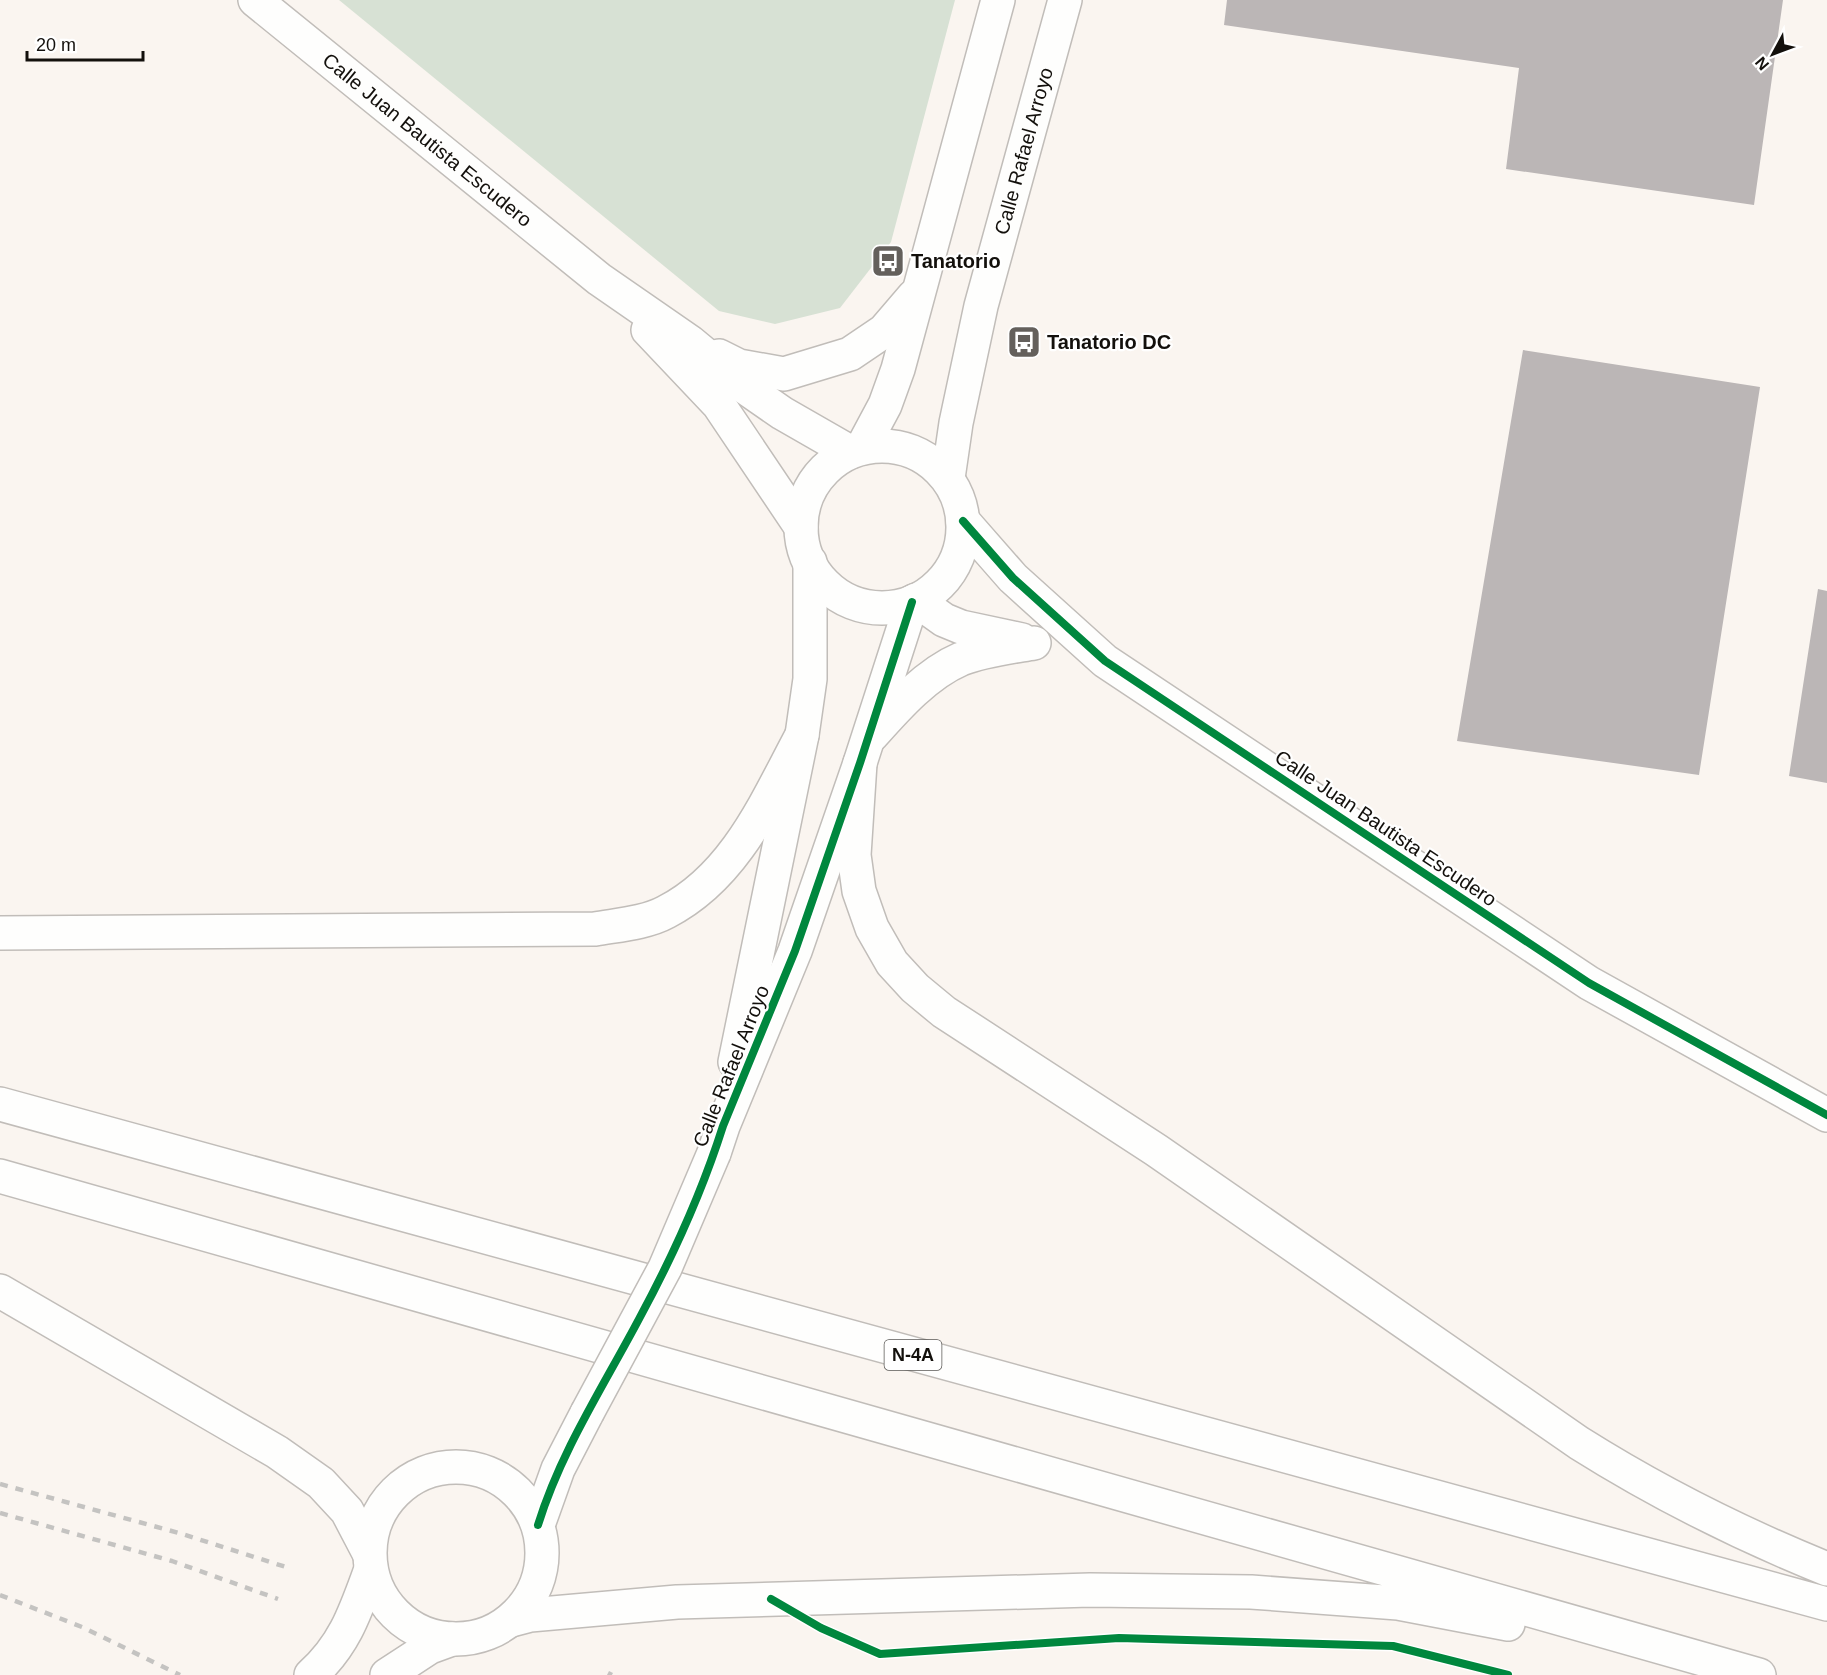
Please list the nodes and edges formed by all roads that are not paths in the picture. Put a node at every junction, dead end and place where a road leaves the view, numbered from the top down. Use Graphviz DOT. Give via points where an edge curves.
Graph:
graph roads {
  1 [pos="255,0"];
  2 [pos="998,0"];
  3 [pos="1065,0"];
  4 [pos="599,279"];
  5 [pos="921,287"];
  6 [pos="690,342"];
  7 [pos="856,450"];
  8 [pos="948,478"];
  9 [pos="963,521"];
  10 [pos="801,527"];
  11 [pos="810,562"];
  12 [pos="914,601"];
  13 [pos="1034,643"];
  14 [pos="1105,661"];
  15 [pos="802,735"];
  16 [pos="863,753"];
  17 [pos="0,933"];
  18 [pos="0,1104"];
  19 [pos="1827,1115"];
  20 [pos="718,1139"];
  21 [pos="0,1176"];
  22 [pos="0,1291"];
  23 [pos="581,1424"];
  24 [pos="505,1481"];
  25 [pos="538,1525"];
  26 [pos="370,1561"];
  27 [pos="1827,1569"];
  28 [pos="1827,1604"];
  29 [pos="511,1620"];
  30 [pos="452,1640"];
  31 [pos="311,1675"];
  32 [pos="387,1675"];
  33 [pos="1751,1675"];
  34 [pos="1759,1675"];
  1 -- 4 [label="main road, Calle Juan Bautista Escudero"];
  2 -- 5 [label="main road"];
  3 -- 8 [label="main road, Calle Rafael Arroyo" via="981,306"];
  4 -- 6 [label="main road, Calle Juan Bautista Escudero"];
  4 -- 10 [label="main road, Calle Juan Bautista Escudero" via="719,405"];
  5 -- 6 [label="main road" via="884,331 850,354 784,374 739,366"];
  5 -- 7 [label="main road" via="885,405"];
  6 -- 7 [label="main road, Calle Juan Bautista Escudero" via="782,413"];
  7 -- 8 [label="main road" via="900,448 919,454"];
  7 -- 10 [label="main road" via="830,465 812,487"];
  8 -- 9 [label="main road"];
  9 -- 12 [label="main road" via="961,545 948,575"];
  9 -- 14 [label="main road, Calle Juan Bautista Escudero" via="1012,579"];
  10 -- 11 [label="main road"];
  11 -- 12 [label="main road" via="830,588 852,602 894,607"];
  11 -- 15 [label="main road, Calle Rafael Arroyo" via="810,679"];
  12 -- 13 [label="main road, Calle Juan Bautista Escudero" via="961,627"];
  12 -- 16 [label="main road, Calle Rafael Arroyo"];
  13 -- 14 [label="main road, Calle Juan Bautista Escudero"];
  13 -- 16 [label="main road" via="963,658 948,666 897,707"];
  14 -- 19 [label="main road, Calle Juan Bautista Escudero" via="1589,983"];
  15 -- 17 [label="main road" via="747,836 718,872 665,913 627,923 595,930"];
  15 -- 20 [label="main road, Calle Rafael Arroyo"];
  16 -- 20 [label="main road, Calle Rafael Arroyo" via="795,951"];
  16 -- 27 [label="main road" via="854,855 859,891 872,928 891,963 944,1012 1156,1150 1589,1449 1659,1492 1752,1538"];
  18 -- 28 [label="main road, N-4A"];
  20 -- 23 [label="main road, Calle Rafael Arroyo, bridge" via="665,1268"];
  21 -- 34 [label="main road"];
  22 -- 26 [label="main road" via="277,1452 321,1483 347,1511"];
  23 -- 24 [label="main road, Calle Rafael Arroyo" via="544,1462"];
  23 -- 25 [label="main road, Calle Rafael Arroyo" via="554,1479"];
  24 -- 25 [label="main road" via="530,1508"];
  24 -- 26 [label="main road" via="466,1466 425,1472 399,1488 379,1512 372,1532"];
  25 -- 29 [label="main road" via="543,1550 540,1576 529,1601"];
  26 -- 30 [label="main road" via="381,1596 399,1618 433,1636"];
  26 -- 31 [label="main road" via="349,1629"];
  29 -- 30 [label="main road" via="473,1638"];
  29 -- 33 [label="main road" via="677,1602 1090,1590 1251,1592 1398,1604"];
  30 -- 32 [label="main road" via="429,1647"];
}
